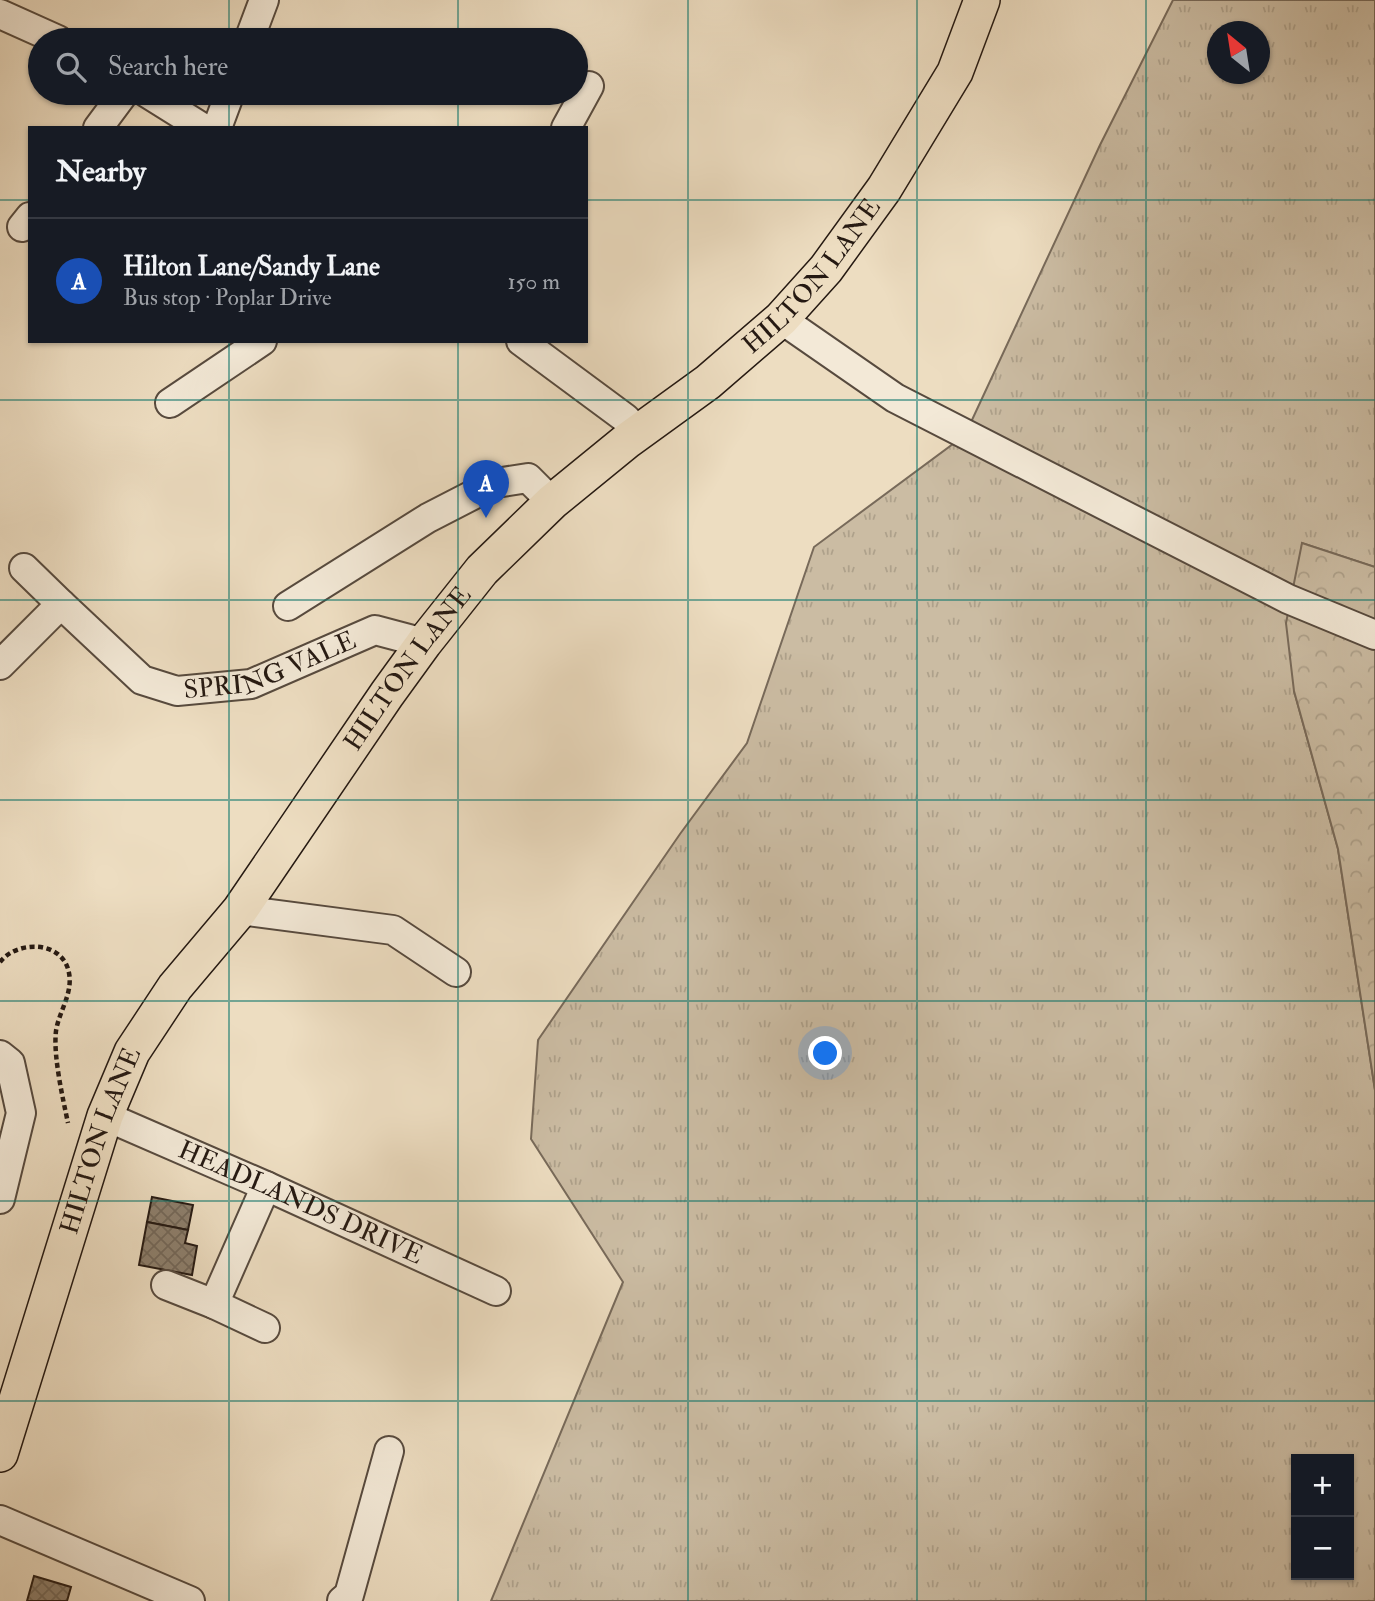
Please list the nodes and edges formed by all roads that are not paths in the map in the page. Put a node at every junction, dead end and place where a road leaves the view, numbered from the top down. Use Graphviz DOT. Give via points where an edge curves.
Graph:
graph roads {
  1 [pos="264,0"];
  2 [pos="982,0"];
  3 [pos="0,14"];
  4 [pos="31,28"];
  5 [pos="254,28"];
  6 [pos="115,105"];
  7 [pos="166,105"];
  8 [pos="226,105"];
  9 [pos="579,105"];
  10 [pos="99,126"];
  11 [pos="200,126"];
  12 [pos="218,126"];
  13 [pos="567,126"];
  14 [pos="781,319"];
  15 [pos="259,343"];
  16 [pos="524,343"];
  17 [pos="170,402"];
  18 [pos="640,433"];
  19 [pos="552,502"];
  20 [pos="24,568"];
  21 [pos="61,604"];
  22 [pos="288,606"];
  23 [pos="1375,635"];
  24 [pos="425,643"];
  25 [pos="0,664"];
  26 [pos="240,910"];
  27 [pos="456,972"];
  28 [pos="0,1055"];
  29 [pos="104,1115"];
  30 [pos="266,1186"];
  31 [pos="0,1199"];
  32 [pos="166,1285"];
  33 [pos="495,1291"];
  34 [pos="214,1304"];
  35 [pos="265,1328"];
  36 [pos="390,1451"];
  37 [pos="0,1454"];
  38 [pos="0,1520"];
  39 [pos="190,1601"];
  40 [pos="342,1601"];
  1 -- 5 [label="street"];
  2 -- 14 [label="main road, HILTON LANE" via="955,72 884,189"];
  3 -- 4 [label="street"];
  6 -- 10 [label="street"];
  7 -- 11 [label="street"];
  8 -- 12 [label="street"];
  9 -- 13 [label="street"];
  14 -- 18 [label="main road, HILTON LANE"];
  14 -- 23 [label="street" via="895,397 1288,599"];
  15 -- 17 [label="street"];
  16 -- 18 [label="street"];
  18 -- 19 [label="main road, HILTON LANE"];
  19 -- 22 [label="street" via="528,478 496,483 428,518"];
  19 -- 24 [label="main road, HILTON LANE" via="482,570"];
  20 -- 21 [label="street, SPRING VALE"];
  21 -- 24 [label="street, SPRING VALE" via="142,680 177,691 251,684 375,630"];
  21 -- 25 [label="street"];
  24 -- 26 [label="main road, HILTON LANE"];
  26 -- 27 [label="street" via="393,930"];
  26 -- 29 [label="main road, HILTON LANE" via="174,986 132,1052"];
  28 -- 31 [label="street" via="10,1063 21,1113"];
  29 -- 30 [label="street, HEADLANDS DRIVE"];
  29 -- 37 [label="main road, HILTON LANE"];
  30 -- 33 [label="street, HEADLANDS DRIVE"];
  30 -- 34 [label="street"];
  32 -- 34 [label="street"];
  34 -- 35 [label="street"];
  36 -- 40 [label="street" via="349,1595"];
  38 -- 39 [label="street"];
}
